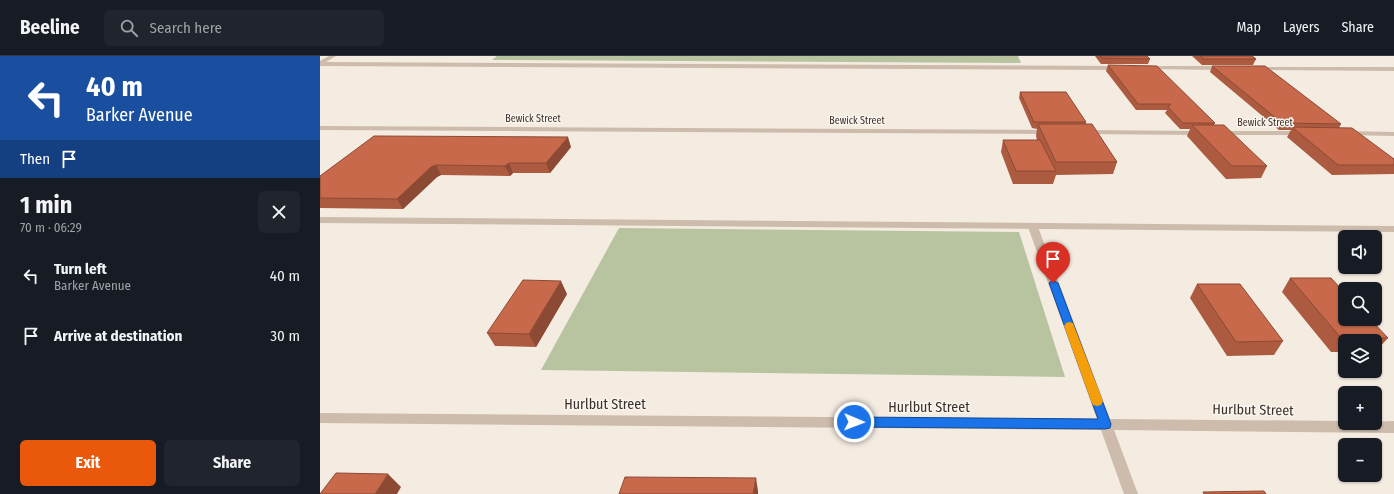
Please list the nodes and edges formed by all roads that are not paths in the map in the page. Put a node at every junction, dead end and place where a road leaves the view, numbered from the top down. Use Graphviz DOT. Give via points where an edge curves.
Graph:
graph roads {
  1 [pos="333,56"];
  2 [pos="320,64"];
  3 [pos="1124,68"];
  4 [pos="1139,68"];
  5 [pos="1235,68"];
  6 [pos="1251,68"];
  7 [pos="1394,69"];
  8 [pos="320,128"];
  9 [pos="1060,132"];
  10 [pos="1076,132"];
  11 [pos="1306,133"];
  12 [pos="1338,133"];
  13 [pos="1394,134"];
  14 [pos="320,220"];
  15 [pos="1032,227"];
  16 [pos="1394,229"];
  17 [pos="320,418"];
  18 [pos="1105,424"];
  19 [pos="1394,427"];
  20 [pos="1131,494"];
  1 -- 2 [label="street"];
  2 -- 3 [label="street"];
  4 -- 5 [label="street"];
  6 -- 7 [label="street"];
  8 -- 9 [label="street, Bewick Street"];
  10 -- 11 [label="street, Bewick Street"];
  12 -- 13 [label="street"];
  14 -- 15 [label="street"];
  15 -- 16 [label="street"];
  15 -- 18 [label="street"];
  17 -- 18 [label="street, Hurlbut Street"];
  18 -- 19 [label="street, Hurlbut Street"];
  18 -- 20 [label="street"];
}
